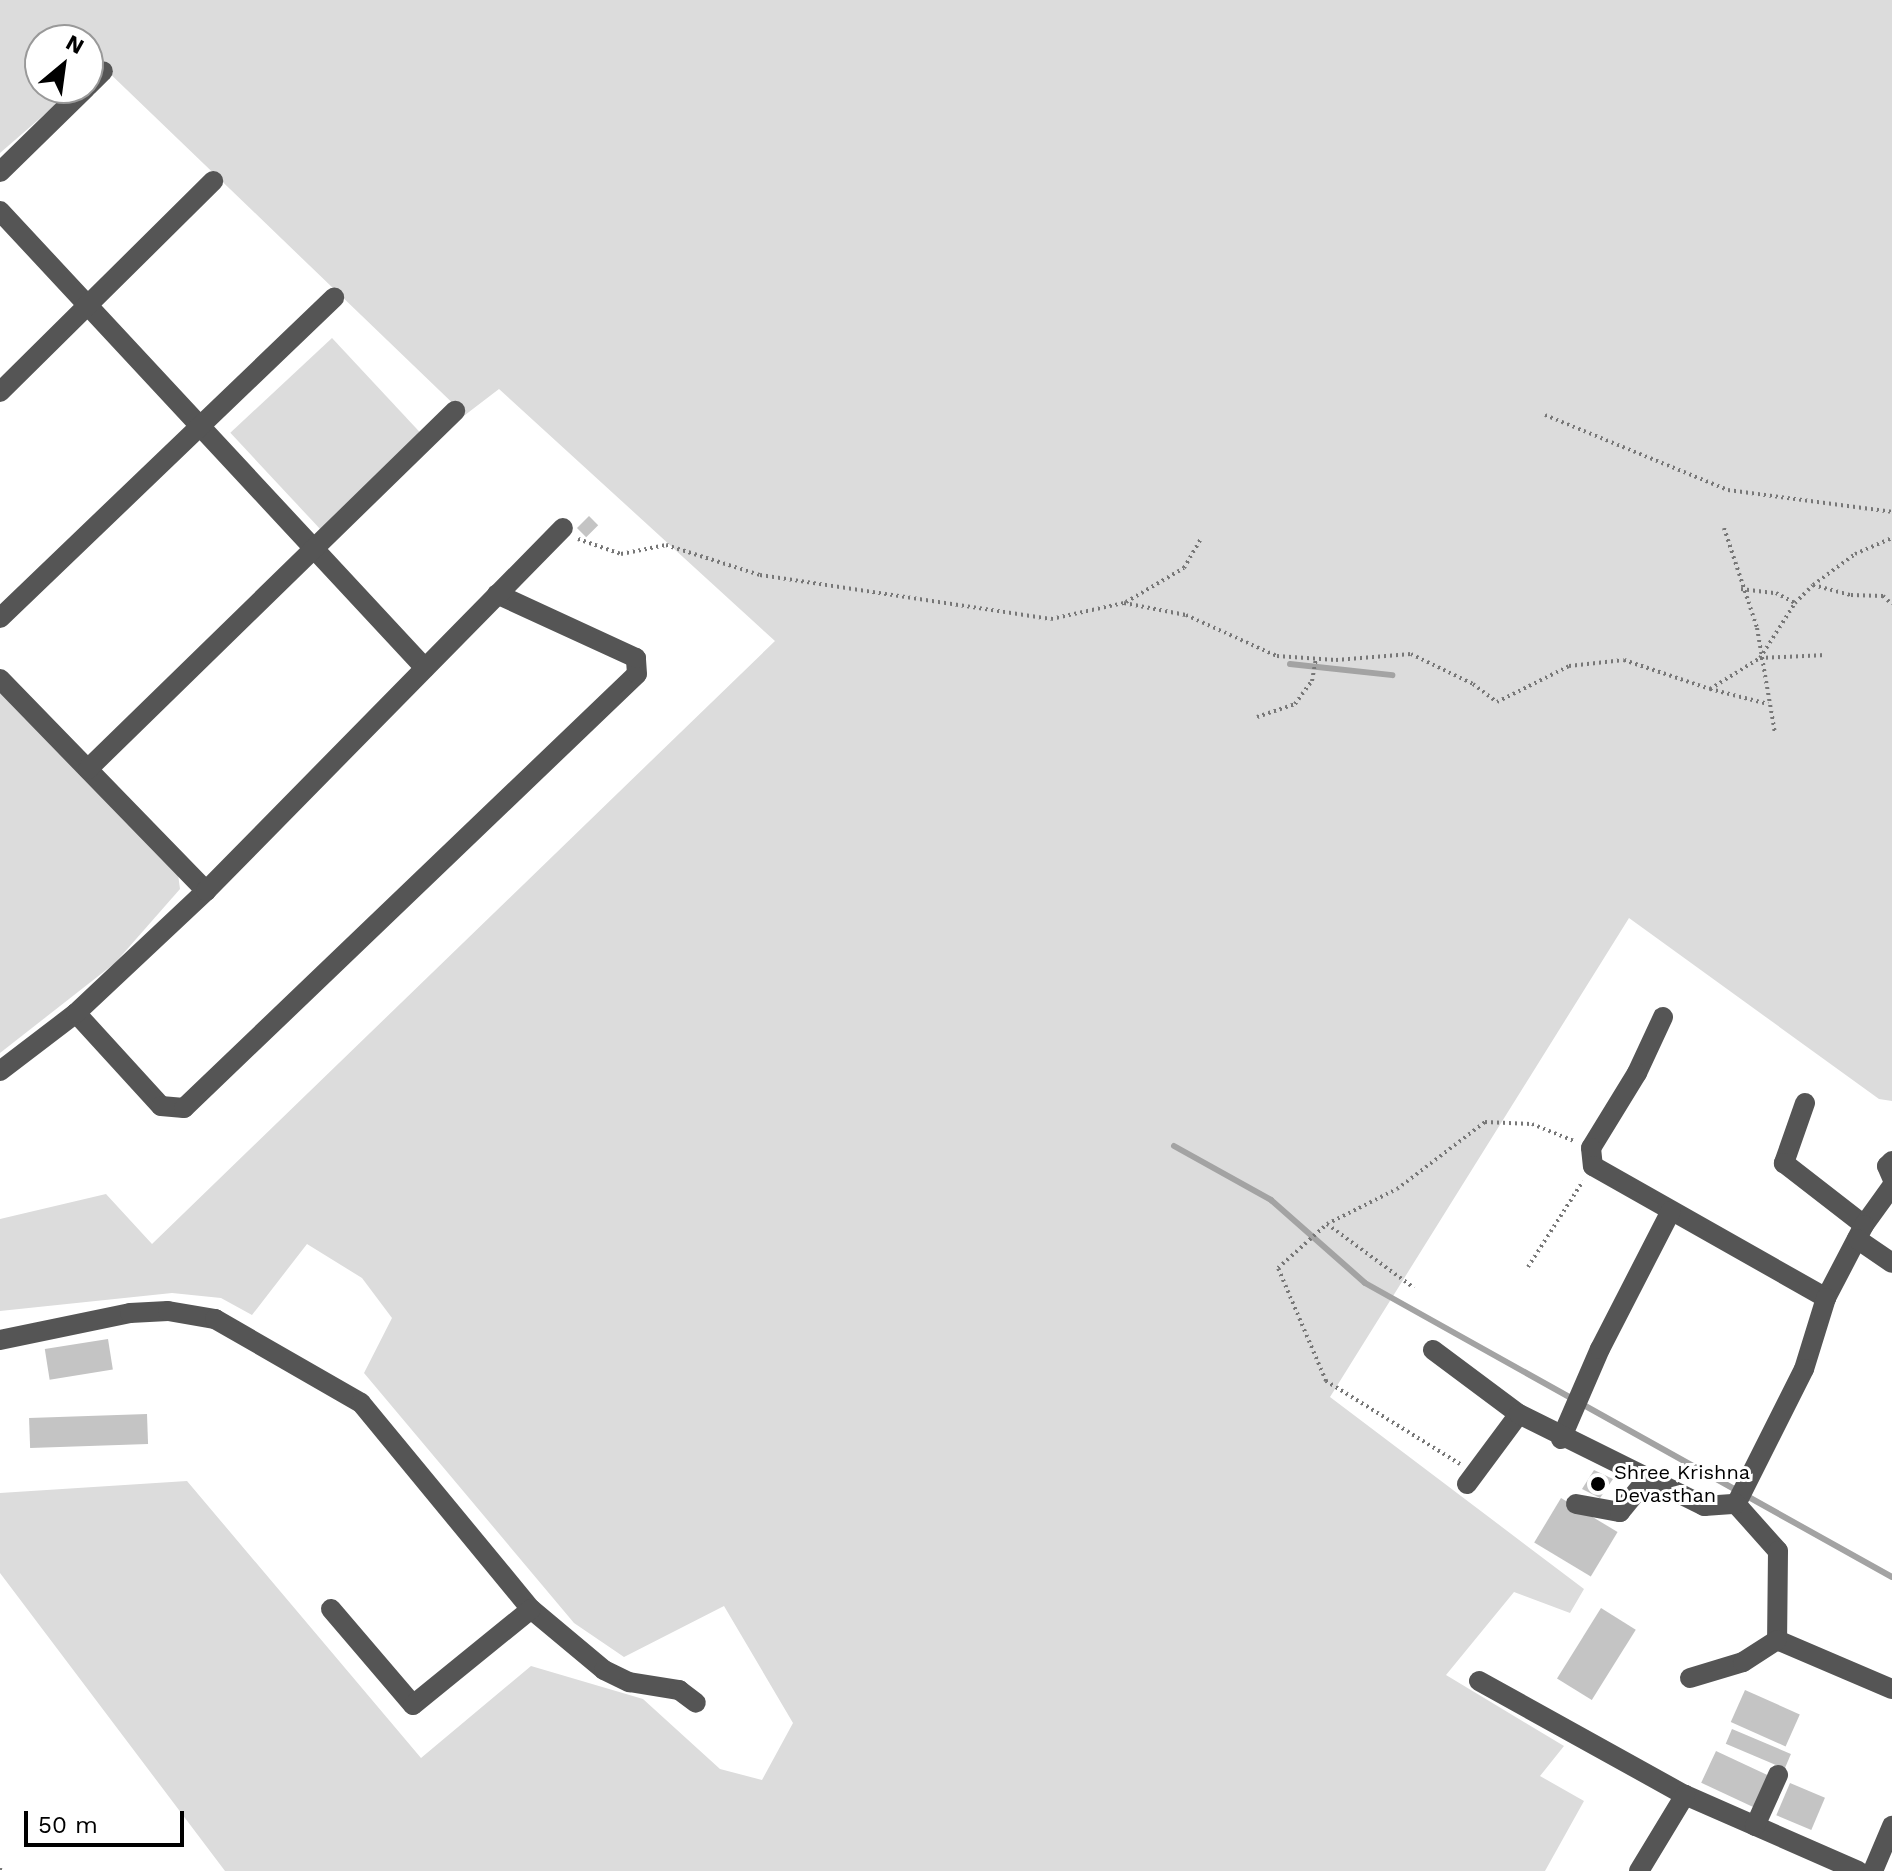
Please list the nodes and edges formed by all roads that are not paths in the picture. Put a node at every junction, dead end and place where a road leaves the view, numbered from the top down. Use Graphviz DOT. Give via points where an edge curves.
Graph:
graph roads {
  1 [pos="70,104"];
  2 [pos="0,172"];
  3 [pos="213,181"];
  4 [pos="0,211"];
  5 [pos="334,298"];
  6 [pos="89,306"];
  7 [pos="0,392"];
  8 [pos="455,411"];
  9 [pos="201,425"];
  10 [pos="563,528"];
  11 [pos="316,550"];
  12 [pos="497,594"];
  13 [pos="0,618"];
  14 [pos="425,668"];
  15 [pos="0,679"];
  16 [pos="88,769"];
  17 [pos="206,891"];
  18 [pos="76,1013"];
  19 [pos="1663,1017"];
  20 [pos="0,1071"];
  21 [pos="1805,1103"];
  22 [pos="1892,1161"];
  23 [pos="1892,1178"];
  24 [pos="1892,1186"];
  25 [pos="1671,1211"];
  26 [pos="1860,1232"];
  27 [pos="1892,1263"];
  28 [pos="1826,1298"];
  29 [pos="0,1340"];
  30 [pos="1433,1350"];
  31 [pos="1519,1414"];
  32 [pos="1561,1439"];
  33 [pos="1471,1478"];
  34 [pos="1647,1479"];
  35 [pos="1576,1504"];
  36 [pos="1736,1504"];
  37 [pos="331,1609"];
  38 [pos="531,1609"];
  39 [pos="1777,1640"];
  40 [pos="1690,1678"];
  41 [pos="1479,1681"];
  42 [pos="1892,1689"];
  43 [pos="696,1703"];
  44 [pos="1778,1775"];
  45 [pos="1685,1795"];
  46 [pos="1755,1826"];
  47 [pos="1892,1826"];
  48 [pos="1639,1871"];
  49 [pos="1858,1871"];
  50 [pos="1873,1871"];
  1 -- 2 [label="street"];
  3 -- 6 [label="street"];
  4 -- 6 [label="street"];
  5 -- 9 [label="street"];
  6 -- 7 [label="street"];
  6 -- 9 [label="street"];
  8 -- 11 [label="street"];
  9 -- 11 [label="street"];
  9 -- 13 [label="street"];
  10 -- 12 [label="street"];
  11 -- 14 [label="street"];
  11 -- 16 [label="street"];
  12 -- 14 [label="street"];
  12 -- 18 [label="street" via="636,658 637,674 184,1108 161,1106"];
  14 -- 17 [label="street"];
  15 -- 16 [label="street"];
  16 -- 17 [label="street"];
  17 -- 18 [label="street"];
  18 -- 20 [label="street"];
  19 -- 25 [label="street" via="1592,1157"];
  21 -- 26 [label="street" via="1784,1163"];
  22 -- 23 [label="street" via="1887,1166"];
  24 -- 26 [label="street"];
  25 -- 28 [label="street"];
  25 -- 32 [label="street"];
  26 -- 27 [label="street"];
  26 -- 28 [label="street"];
  28 -- 36 [label="street" via="1804,1369"];
  29 -- 38 [label="street" via="130,1313 168,1311 215,1319 361,1403"];
  30 -- 31 [label="street"];
  31 -- 32 [label="street"];
  31 -- 33 [label="street"];
  32 -- 34 [label="street"];
  34 -- 35 [label="street" via="1620,1512"];
  34 -- 36 [label="street" via="1704,1506"];
  36 -- 39 [label="street" via="1778,1551"];
  37 -- 38 [label="street" via="413,1705"];
  38 -- 43 [label="street" via="604,1670 629,1682 679,1690"];
  39 -- 40 [label="street" via="1743,1662"];
  39 -- 42 [label="street"];
  41 -- 45 [label="street"];
  44 -- 46 [label="street"];
  45 -- 46 [label="street"];
  45 -- 48 [label="street"];
  46 -- 49 [label="street"];
  47 -- 50 [label="street"];
}
